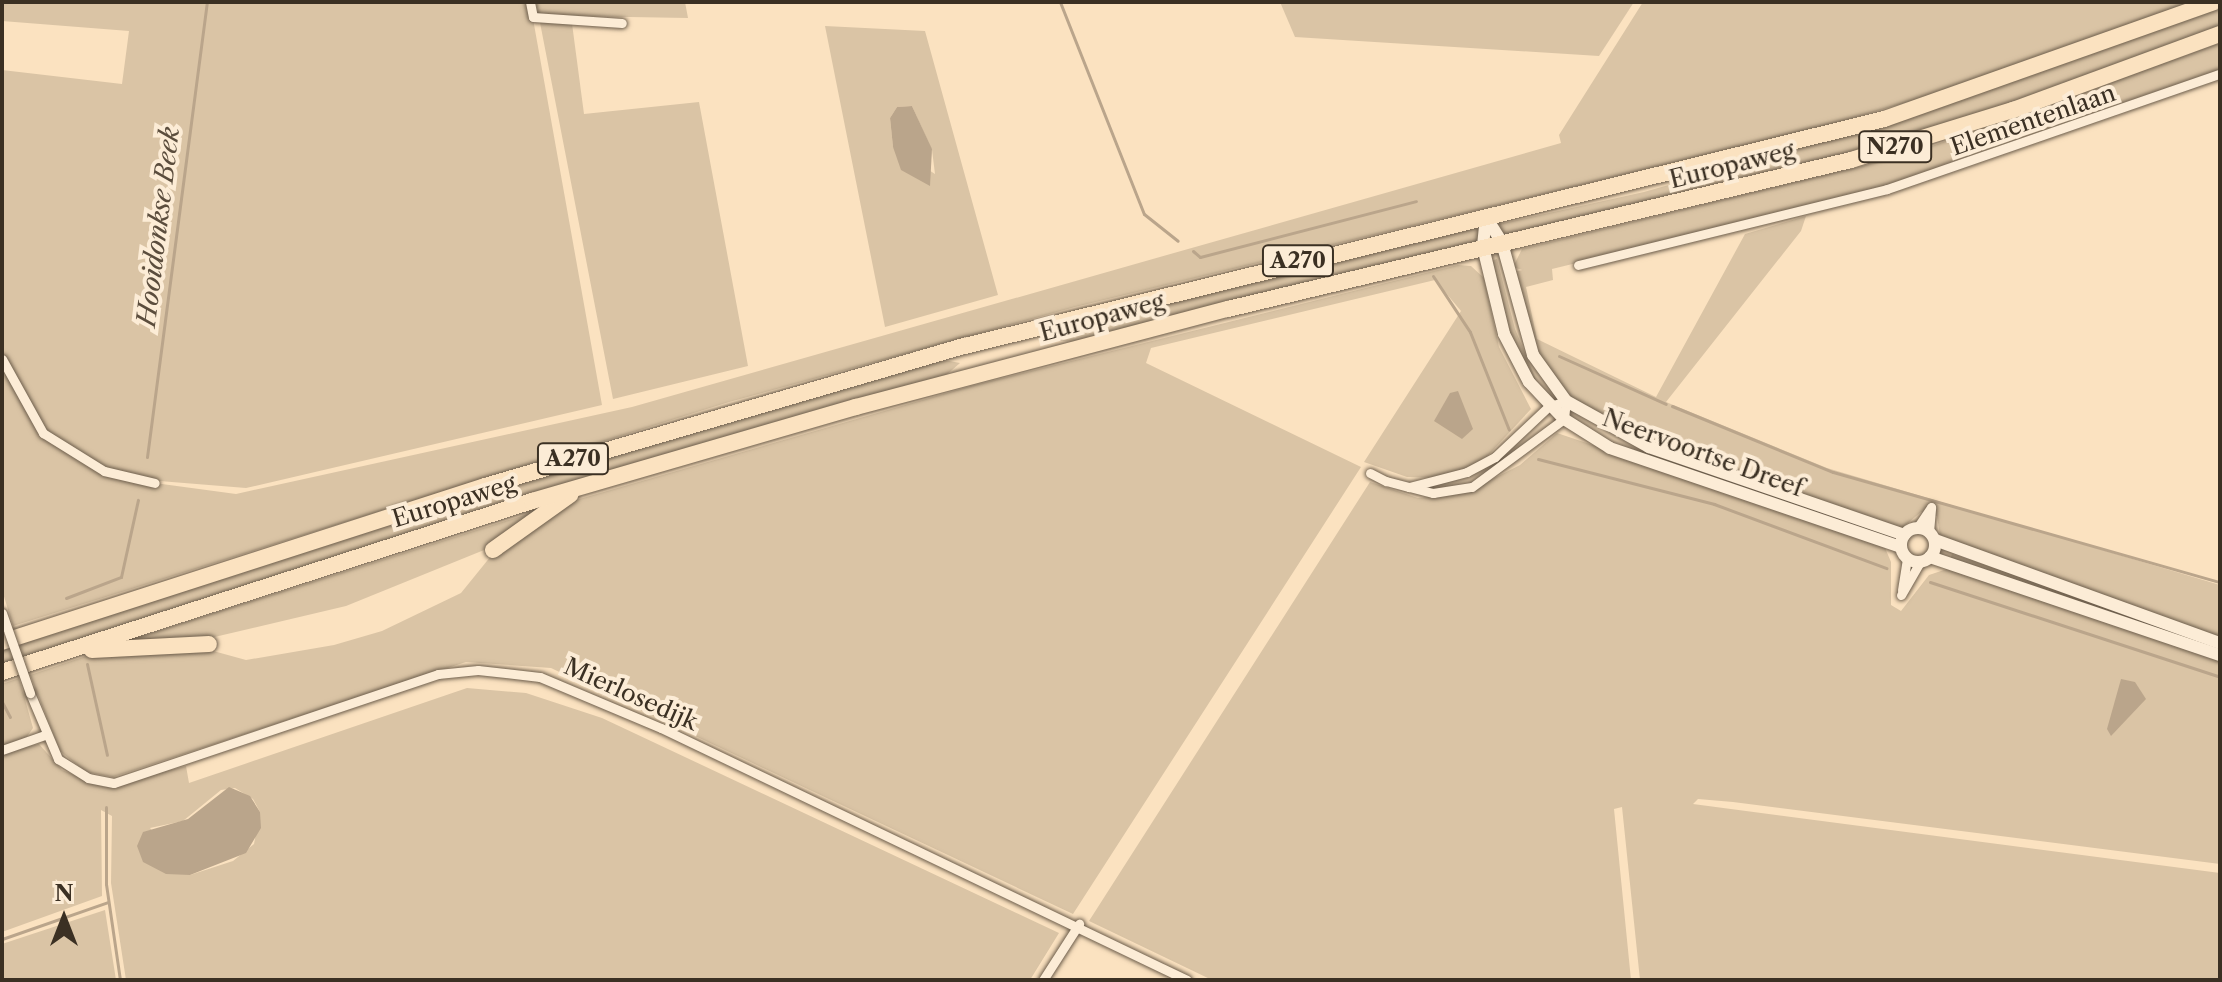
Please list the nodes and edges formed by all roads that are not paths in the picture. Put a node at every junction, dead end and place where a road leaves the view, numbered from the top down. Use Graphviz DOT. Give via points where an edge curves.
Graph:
graph roads {
  1 [pos="530,2"];
  2 [pos="2214,2"];
  3 [pos="622,23"];
  4 [pos="2220,34"];
  5 [pos="2220,74"];
  6 [pos="1486,217"];
  7 [pos="1502,243"];
  8 [pos="1483,247"];
  9 [pos="1578,265"];
  10 [pos="2,359"];
  11 [pos="1566,401"];
  12 [pos="1548,407"];
  13 [pos="1564,419"];
  14 [pos="1370,473"];
  15 [pos="155,483"];
  16 [pos="581,487"];
  17 [pos="1409,487"];
  18 [pos="1927,533"];
  19 [pos="1904,547"];
  20 [pos="493,550"];
  21 [pos="1925,560"];
  22 [pos="2,613"];
  23 [pos="2,642"];
  24 [pos="2220,643"];
  25 [pos="209,644"];
  26 [pos="55,654"];
  27 [pos="2220,655"];
  28 [pos="2,672"];
  29 [pos="45,735"];
  30 [pos="2,750"];
  31 [pos="1079,924"];
  32 [pos="1043,980"];
  33 [pos="1187,980"];
  1 -- 3 [label="street" via="533,17"];
  2 -- 6 [label="highway, Europaweg / N270" via="2033,71 1873,122"];
  4 -- 7 [label="highway, Europaweg / N270" via="2026,106 1851,160"];
  5 -- 9 [label="street, Elementenlaan" via="1887,189"];
  6 -- 7 [label="street, Neervoortse Dreef"];
  6 -- 8 [label="street, Neervoortse Dreef"];
  6 -- 23 [label="highway, Europaweg / A270" via="965,346 648,436"];
  7 -- 8 [label="highway, Europaweg / N270"];
  7 -- 11 [label="street, Neervoortse Dreef" via="1525,337"];
  8 -- 12 [label="street, Neervoortse Dreef" via="1504,334"];
  8 -- 16 [label="highway, Europaweg / A270" via="1112,338"];
  10 -- 15 [label="street" via="43,433 104,471"];
  11 -- 12 [label="street"];
  11 -- 13 [label="street"];
  11 -- 19 [label="street, Neervoortse Dreef" via="1649,447"];
  12 -- 13 [label="street, Neervoortse Dreef"];
  12 -- 17 [label="street" via="1495,457 1467,472"];
  13 -- 17 [label="street" via="1472,487 1433,493"];
  13 -- 19 [label="street, Neervoortse Dreef" via="1610,448"];
  14 -- 17 [label="street"];
  16 -- 20 [label="highway, A270"];
  16 -- 26 [label="highway, Europaweg / A270"];
  18 -- 19 [label="street"];
  18 -- 21 [label="street"];
  18 -- 24 [label="street"];
  19 -- 21 [label="street"];
  19 -- 21 [label="street" via="1901,595"];
  21 -- 27 [label="street"];
  22 -- 29 [label="street, Mierlosedijk, bridge"];
  25 -- 26 [label="highway, A270"];
  26 -- 28 [label="highway, Europaweg / A270"];
  29 -- 30 [label="street"];
  29 -- 31 [label="street, Mierlosedijk" via="58,759 77,773 125,782 438,674 510,671 635,716"];
  31 -- 32 [label="street"];
  31 -- 33 [label="street, Mierlosedijk"];
}
